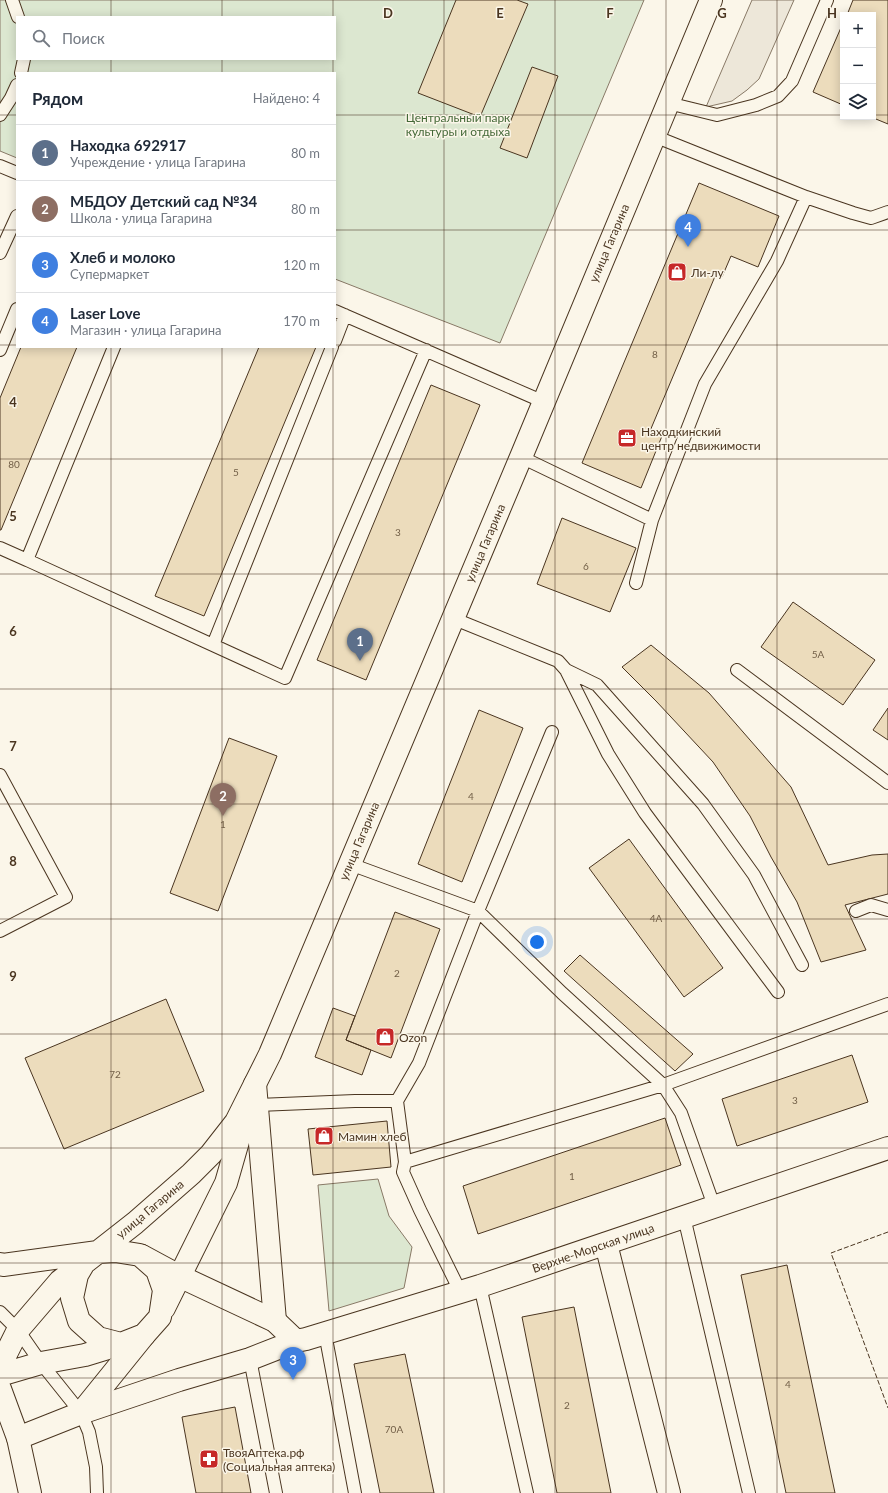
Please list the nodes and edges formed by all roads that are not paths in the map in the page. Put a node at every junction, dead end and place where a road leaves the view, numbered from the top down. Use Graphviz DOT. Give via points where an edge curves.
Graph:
graph roads {
  1 [pos="12,0"];
  2 [pos="710,0"];
  3 [pos="827,0"];
  4 [pos="18,16"];
  5 [pos="24,60"];
  6 [pos="21,72"];
  7 [pos="16,86"];
  8 [pos="668,103"];
  9 [pos="0,115"];
  10 [pos="654,136"];
  11 [pos="0,166"];
  12 [pos="16,173"];
  13 [pos="806,197"];
  14 [pos="888,212"];
  15 [pos="16,218"];
  16 [pos="0,253"];
  17 [pos="16,311"];
  18 [pos="340,313"];
  19 [pos="336,335"];
  20 [pos="114,348"];
  21 [pos="332,348"];
  22 [pos="0,350"];
  23 [pos="426,350"];
  24 [pos="544,402"];
  25 [pos="521,457"];
  26 [pos="652,520"];
  27 [pos="0,548"];
  28 [pos="27,560"];
  29 [pos="636,583"];
  30 [pos="452,618"];
  31 [pos="212,645"];
  32 [pos="566,670"];
  33 [pos="737,670"];
  34 [pos="552,732"];
  35 [pos="0,775"];
  36 [pos="888,783"];
  37 [pos="350,864"];
  38 [pos="888,910"];
  39 [pos="856,911"];
  40 [pos="478,912"];
  41 [pos="0,931"];
  42 [pos="802,965"];
  43 [pos="778,992"];
  44 [pos="888,1004"];
  45 [pos="255,1084"];
  46 [pos="663,1085"];
  47 [pos="397,1101"];
  48 [pos="258,1105"];
  49 [pos="888,1149"];
  50 [pos="405,1162"];
  51 [pos="714,1206"];
  52 [pos="684,1217"];
  53 [pos="606,1244"];
  54 [pos="140,1255"];
  55 [pos="91,1257"];
  56 [pos="0,1264"];
  57 [pos="179,1276"];
  58 [pos="470,1288"];
  59 [pos="0,1312"];
  60 [pos="160,1317"];
  61 [pos="275,1321"];
  62 [pos="18,1330"];
  63 [pos="325,1333"];
  64 [pos="144,1335"];
  65 [pos="296,1341"];
  66 [pos="121,1344"];
  67 [pos="250,1359"];
  68 [pos="41,1363"];
  69 [pos="0,1366"];
  70 [pos="0,1375"];
  71 [pos="0,1389"];
  72 [pos="81,1413"];
  73 [pos="18,1438"];
  74 [pos="30,1493"];
  75 [pos="97,1493"];
  76 [pos="276,1493"];
  77 [pos="355,1493"];
  78 [pos="527,1493"];
  79 [pos="669,1493"];
  80 [pos="749,1493"];
  1 -- 4 [label="lane"];
  2 -- 8 [label="main road, улица Гагарина"];
  3 -- 8 [label="lane" via="792,82 778,96 717,116"];
  5 -- 6 [label="lane"];
  7 -- 9 [label="lane"];
  8 -- 10 [label="main road, улица Гагарина"];
  10 -- 13 [label="lane"];
  10 -- 24 [label="main road, улица Гагарина"];
  11 -- 12 [label="lane"];
  13 -- 14 [label="lane" via="871,218"];
  13 -- 26 [label="lane" via="777,261 704,384"];
  15 -- 16 [label="lane"];
  17 -- 22 [label="lane"];
  18 -- 19 [label="lane"];
  18 -- 23 [label="lane"];
  20 -- 28 [label="lane"];
  21 -- 31 [label="lane"];
  23 -- 24 [label="lane"];
  23 -- 31 [label="lane" via="285,678"];
  24 -- 25 [label="main road, улица Гагарина"];
  25 -- 26 [label="lane"];
  25 -- 30 [label="main road, улица Гагарина"];
  26 -- 29 [label="lane"];
  27 -- 28 [label="lane"];
  28 -- 31 [label="lane"];
  30 -- 32 [label="lane" via="558,661"];
  30 -- 37 [label="main road, улица Гагарина"];
  32 -- 42 [label="lane" via="597,685 703,804 754,875"];
  32 -- 43 [label="lane" via="608,754 645,812"];
  33 -- 36 [label="lane"];
  34 -- 40 [label="lane"];
  35 -- 41 [label="lane" via="66,897"];
  37 -- 40 [label="lane"];
  37 -- 45 [label="main road, улица Гагарина"];
  38 -- 39 [label="lane" via="871,905"];
  40 -- 46 [label="lane" via="562,994"];
  40 -- 47 [label="lane" via="419,1063"];
  44 -- 46 [label="lane"];
  45 -- 48 [label="main road"];
  45 -- 55 [label="main road, улица Гагарина" via="236,1122 211,1154 141,1218"];
  45 -- 57 [label="main road, улица Гагарина" via="226,1183"];
  46 -- 50 [label="lane"];
  46 -- 51 [label="lane" via="681,1113"];
  47 -- 48 [label="lane"];
  47 -- 50 [label="lane"];
  48 -- 61 [label="main road"];
  49 -- 51 [label="main road, Верхне-Морская улица"];
  50 -- 58 [label="lane" via="403,1172 420,1210"];
  51 -- 52 [label="main road, Верхне-Морская улица"];
  52 -- 53 [label="main road, Верхне-Морская улица"];
  52 -- 80 [label="lane"];
  53 -- 58 [label="main road, Верхне-Морская улица"];
  53 -- 79 [label="main road"];
  54 -- 55 [label="main road" via="115,1251"];
  54 -- 57 [label="main road"];
  54 -- 60 [label="main road" via="157,1270 164,1290"];
  55 -- 56 [label="main road"];
  55 -- 62 [label="main road, улица Гагарина" via="60,1281"];
  55 -- 66 [label="main road" via="77,1275 72,1298 79,1321 98,1338"];
  57 -- 60 [label="main road, улица Гагарина"];
  57 -- 61 [label="main road"];
  58 -- 63 [label="main road, Верхне-Морская улица"];
  58 -- 78 [label="lane"];
  59 -- 62 [label="lane"];
  60 -- 64 [label="main road"];
  61 -- 65 [label="main road"];
  62 -- 68 [label="lane"];
  62 -- 69 [label="main road, улица Гагарина"];
  63 -- 65 [label="main road, Верхне-Морская улица"];
  63 -- 77 [label="lane"];
  64 -- 66 [label="main road"];
  64 -- 72 [label="main road"];
  65 -- 67 [label="main road, Верхне-Морская улица"];
  66 -- 68 [label="main road" via="85,1355"];
  67 -- 72 [label="main road, Верхне-Морская улица"];
  67 -- 76 [label="lane"];
  68 -- 70 [label="main road"];
  68 -- 72 [label="lane"];
  71 -- 73 [label="main road"];
  72 -- 73 [label="main road, Верхне-Морская улица"];
  72 -- 75 [label="lane" via="89,1432 96,1467"];
  73 -- 74 [label="main road"];
}
